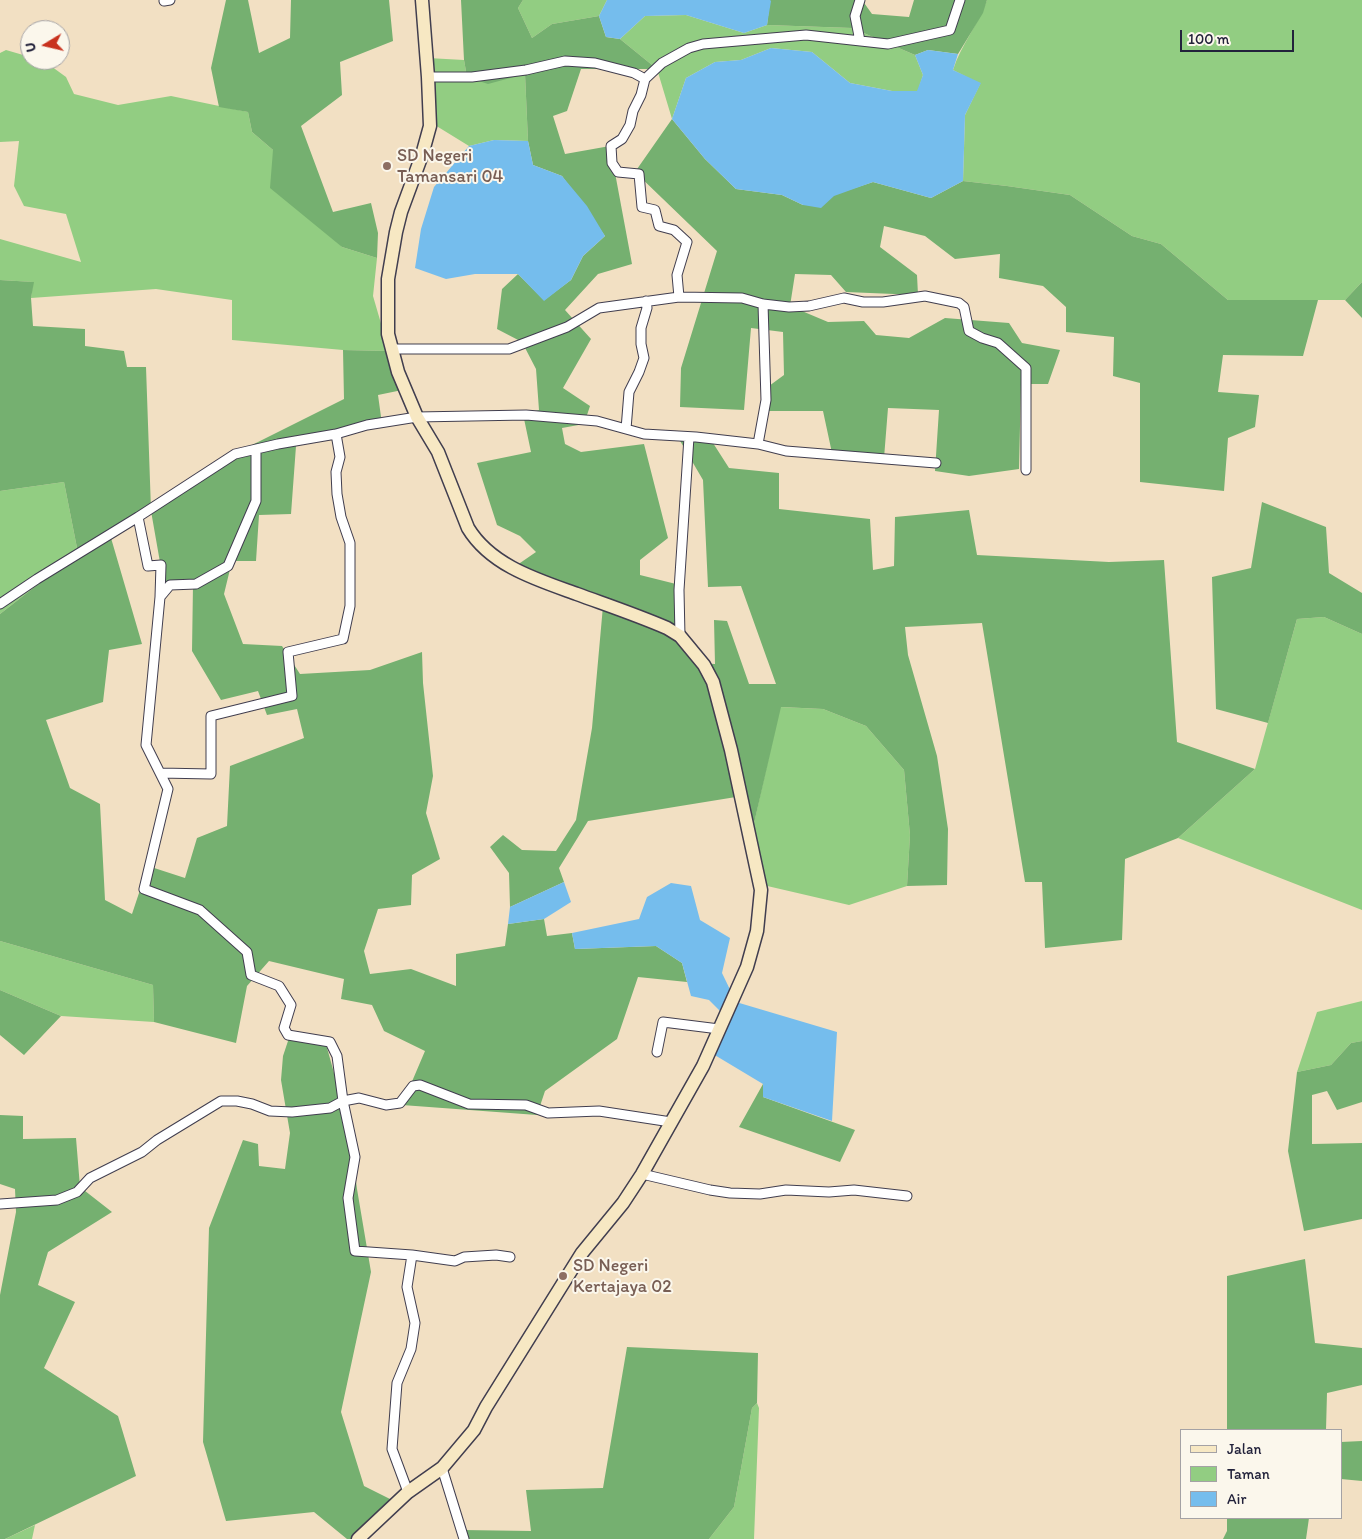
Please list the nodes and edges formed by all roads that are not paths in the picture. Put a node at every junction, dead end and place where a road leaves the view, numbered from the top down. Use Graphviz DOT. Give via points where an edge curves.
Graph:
graph roads {
  1 [pos="422,0"];
  2 [pos="860,0"];
  3 [pos="960,0"];
  4 [pos="860,41"];
  5 [pos="428,77"];
  6 [pos="645,79"];
  7 [pos="678,296"];
  8 [pos="646,301"];
  9 [pos="763,304"];
  10 [pos="391,350"];
  11 [pos="417,417"];
  12 [pos="626,429"];
  13 [pos="336,434"];
  14 [pos="689,437"];
  15 [pos="758,444"];
  16 [pos="256,449"];
  17 [pos="936,463"];
  18 [pos="1026,470"];
  19 [pos="138,517"];
  20 [pos="160,597"];
  21 [pos="0,604"];
  22 [pos="680,636"];
  23 [pos="160,773"];
  24 [pos="719,1029"];
  25 [pos="657,1052"];
  26 [pos="343,1101"];
  27 [pos="671,1122"];
  28 [pos="642,1174"];
  29 [pos="907,1196"];
  30 [pos="0,1204"];
  31 [pos="412,1255"];
  32 [pos="510,1257"];
  33 [pos="442,1468"];
  34 [pos="408,1492"];
  35 [pos="358,1539"];
  36 [pos="464,1539"];
  1 -- 5 [label="street"];
  2 -- 4 [label="street" via="855,16"];
  3 -- 4 [label="street" via="950,30 888,44"];
  4 -- 6 [label="street" via="806,34 704,44 689,48 662,63"];
  5 -- 6 [label="street" via="472,78 565,61 595,63"];
  5 -- 10 [label="street" via="430,126 401,212 388,279"];
  6 -- 7 [label="street" via="630,125 622,139 612,146 612,163 618,172 639,174 642,207 655,210 659,226 674,230 687,242 677,276"];
  7 -- 8 [label="street"];
  7 -- 9 [label="street" via="742,298"];
  8 -- 10 [label="street" via="599,308 567,327 509,349"];
  8 -- 12 [label="street" via="641,328 644,358 629,392"];
  9 -- 15 [label="street" via="766,400"];
  9 -- 18 [label="street" via="789,307 844,298 882,302 925,296 964,306 969,331 998,343 1026,368"];
  10 -- 11 [label="street"];
  11 -- 12 [label="street" via="526,415 596,421"];
  11 -- 13 [label="street"];
  11 -- 22 [label="street" via="438,452 468,528 485,549 536,579 652,622"];
  12 -- 14 [label="street" via="644,434"];
  13 -- 16 [label="street"];
  13 -- 23 [label="street" via="340,457 336,472 337,494 350,543 350,606 343,640 288,652 292,696 211,716 211,774"];
  14 -- 15 [label="street"];
  14 -- 22 [label="street" via="679,590"];
  15 -- 17 [label="street" via="786,451"];
  16 -- 19 [label="street" via="228,458"];
  16 -- 20 [label="street" via="256,501 228,566 196,584 170,585"];
  19 -- 20 [label="street" via="148,566 161,565"];
  19 -- 21 [label="street"];
  20 -- 23 [label="street" via="146,745"];
  22 -- 24 [label="street" via="704,665 713,682 761,890 757,931 747,967"];
  23 -- 26 [label="street" via="168,789 144,889 200,910 247,952 250,975 279,986 291,1005 284,1028 288,1035 330,1042 338,1056"];
  24 -- 25 [label="street" via="664,1022"];
  24 -- 27 [label="street" via="703,1066"];
  26 -- 27 [label="street" via="359,1098 386,1105 400,1103 413,1086 420,1085 469,1104 526,1105 548,1113 599,1111"];
  26 -- 30 [label="street" via="330,1108 292,1112 270,1111 237,1101 220,1101 142,1152 90,1178 77,1192 57,1200"];
  26 -- 31 [label="street" via="355,1157 348,1198 355,1251"];
  27 -- 28 [label="street"];
  28 -- 29 [label="street" via="730,1193 854,1190"];
  28 -- 33 [label="street" via="582,1253 474,1430"];
  31 -- 32 [label="street" via="455,1261 464,1257"];
  31 -- 34 [label="street" via="407,1287 415,1323 411,1349 397,1383 392,1450"];
  33 -- 34 [label="street"];
  33 -- 36 [label="street"];
  34 -- 35 [label="street"];
}
